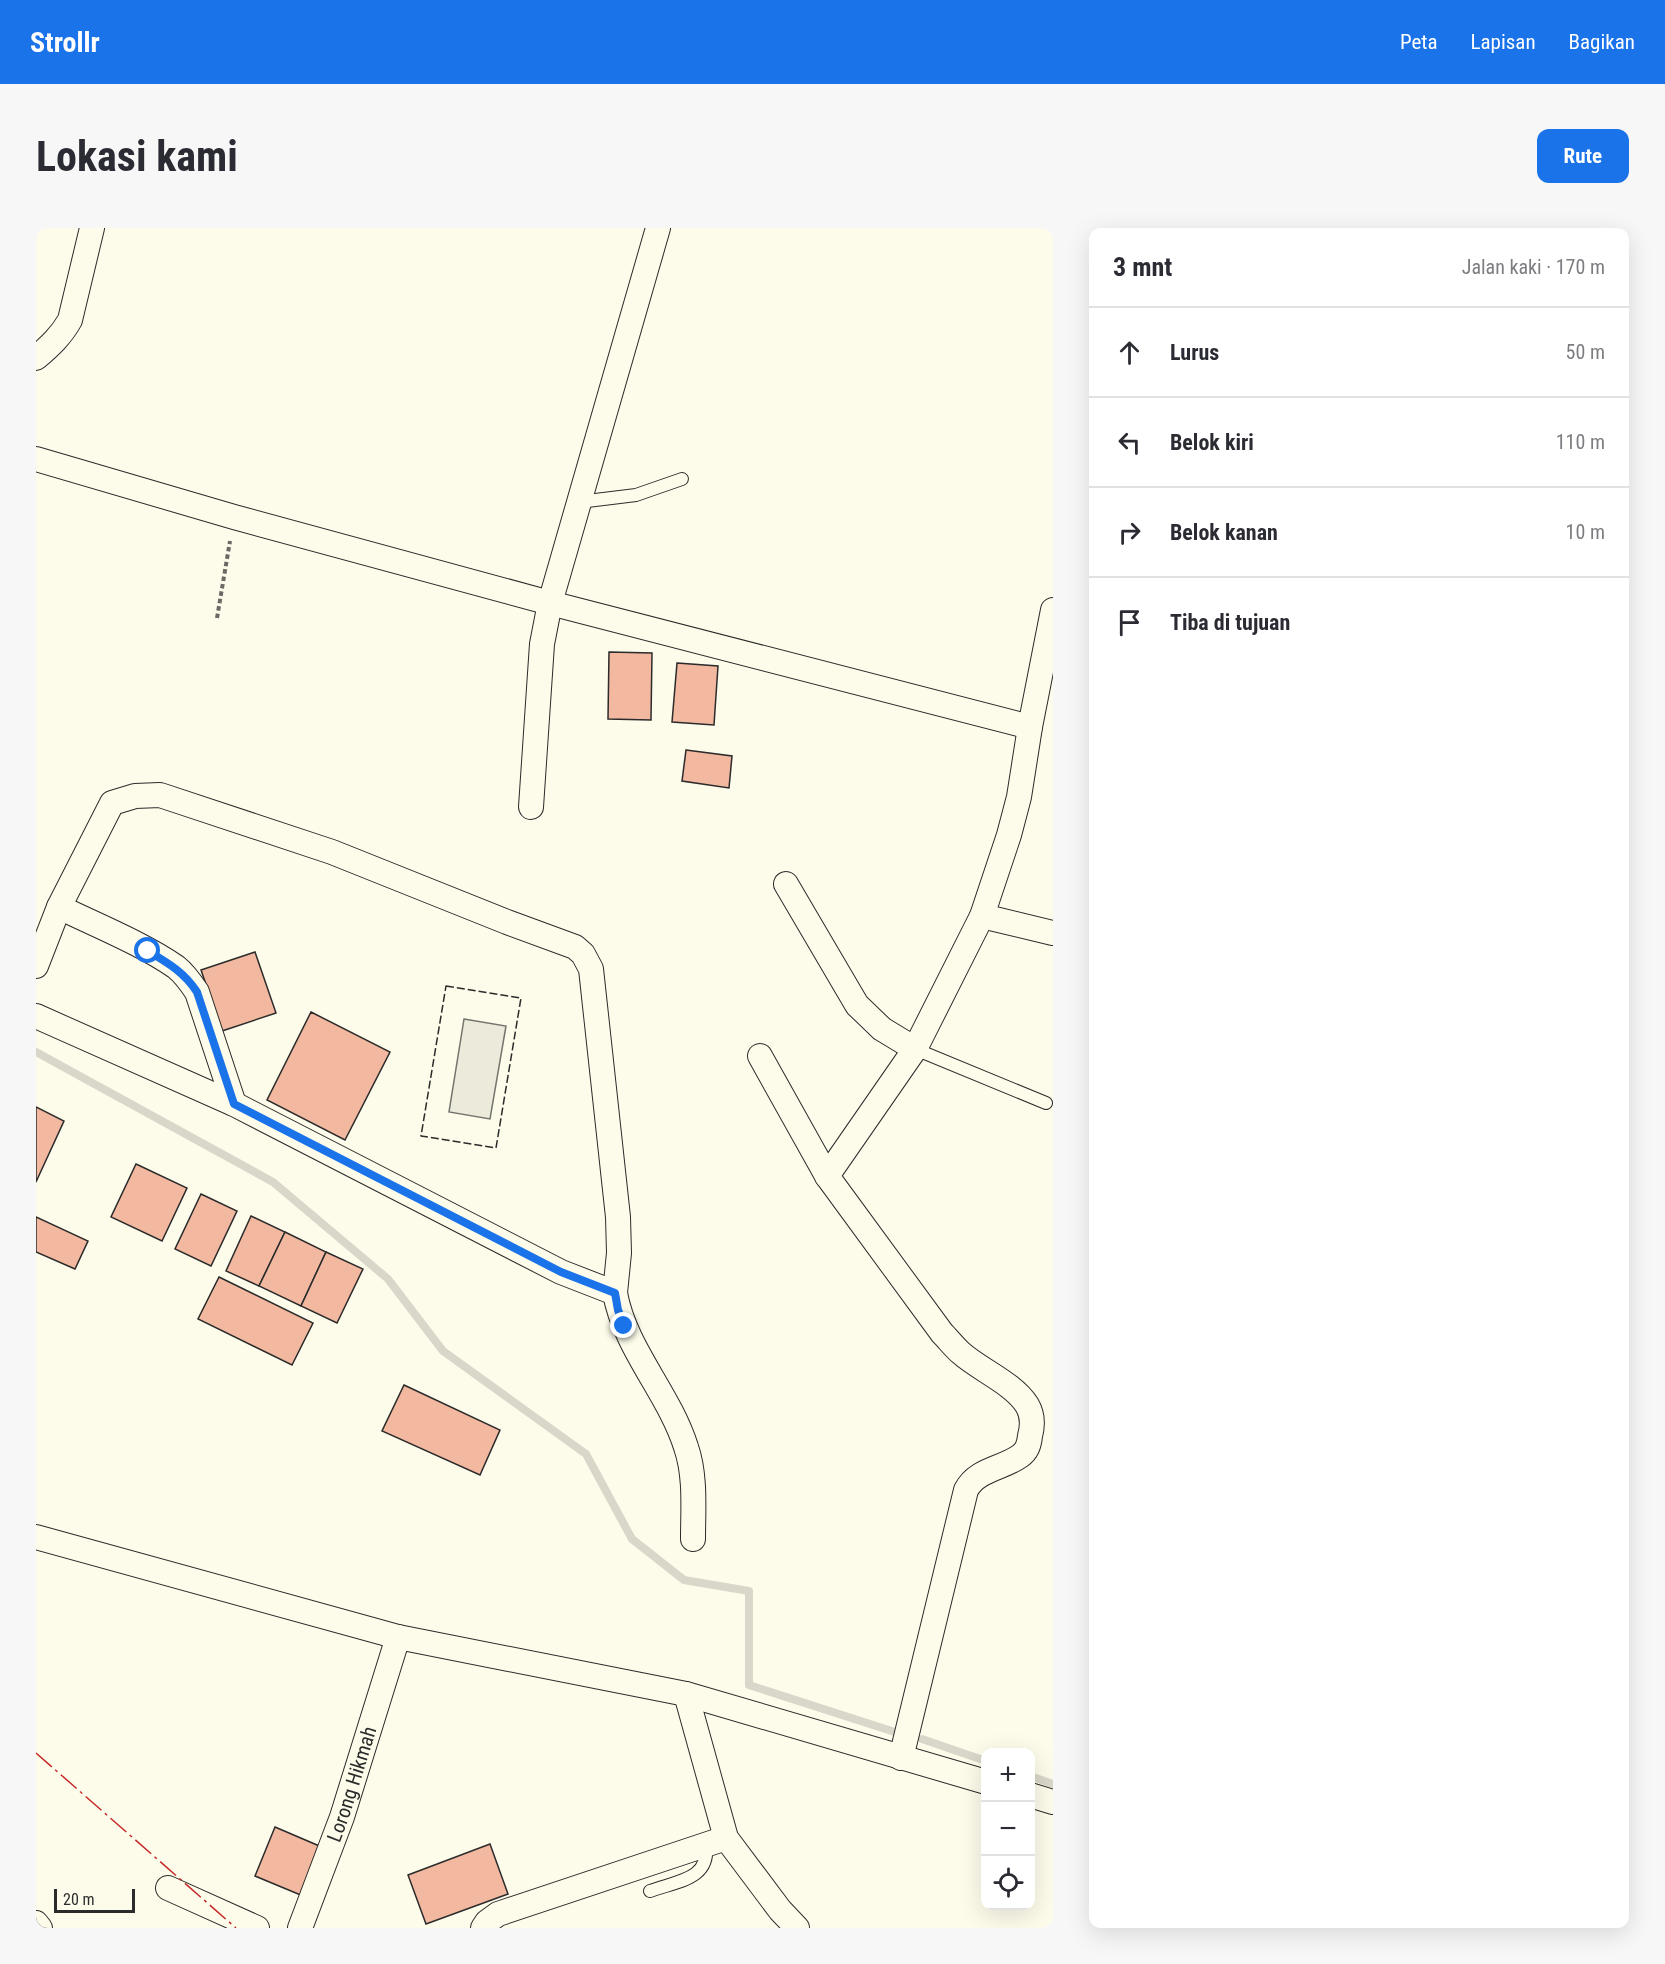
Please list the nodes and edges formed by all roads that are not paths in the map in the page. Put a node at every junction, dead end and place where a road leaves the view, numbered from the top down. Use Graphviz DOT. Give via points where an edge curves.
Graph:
graph roads {
  1 [pos="92,228"];
  2 [pos="658,228"];
  3 [pos="36,358"];
  4 [pos="36,459"];
  5 [pos="682,479"];
  6 [pos="579,502"];
  7 [pos="550,603"];
  8 [pos="1051,623"];
  9 [pos="1030,727"];
  10 [pos="531,807"];
  11 [pos="786,884"];
  12 [pos="59,907"];
  13 [pos="982,916"];
  14 [pos="1053,933"];
  15 [pos="36,966"];
  16 [pos="36,1016"];
  17 [pos="915,1049"];
  18 [pos="760,1056"];
  19 [pos="1046,1103"];
  20 [pos="234,1104"];
  21 [pos="827,1176"];
  22 [pos="615,1293"];
  23 [pos="1043,1425"];
  24 [pos="36,1537"];
  25 [pos="693,1539"];
  26 [pos="398,1637"];
  27 [pos="686,1694"];
  28 [pos="902,1758"];
  29 [pos="981,1781"];
  30 [pos="1035,1797"];
  31 [pos="1053,1802"];
  32 [pos="716,1842"];
  33 [pos="168,1888"];
  34 [pos="650,1891"];
  35 [pos="36,1923"];
  36 [pos="40,1928"];
  37 [pos="257,1928"];
  38 [pos="300,1928"];
  39 [pos="483,1928"];
  40 [pos="797,1928"];
  1 -- 3 [label="street" via="70,320 51,346"];
  2 -- 6 [label="street"];
  4 -- 7 [label="street"];
  5 -- 6 [label="lane" via="636,495"];
  6 -- 7 [label="street"];
  7 -- 9 [label="street"];
  7 -- 10 [label="street" via="542,644"];
  8 -- 9 [label="street"];
  9 -- 13 [label="street" via="1019,797"];
  11 -- 17 [label="street" via="857,1005 882,1029"];
  12 -- 15 [label="street"];
  12 -- 20 [label="street" via="148,951 190,980"];
  12 -- 22 [label="street" via="112,803 135,796 160,795 332,852 575,947 591,969 616,1196 619,1253"];
  13 -- 14 [label="street"];
  13 -- 17 [label="street"];
  16 -- 20 [label="street"];
  17 -- 19 [label="lane"];
  17 -- 21 [label="street"];
  18 -- 21 [label="street"];
  20 -- 22 [label="street" via="561,1272"];
  21 -- 23 [label="street" via="942,1333 962,1353 1013,1390"];
  22 -- 25 [label="street" via="624,1326 686,1447"];
  23 -- 28 [label="street" via="1026,1451 983,1473 966,1490"];
  24 -- 26 [label="street"];
  26 -- 27 [label="street"];
  26 -- 38 [label="street, Lorong Hikmah" via="342,1817"];
  27 -- 28 [label="street"];
  27 -- 32 [label="street"];
  28 -- 29 [label="street"];
  30 -- 31 [label="street"];
  32 -- 34 [label="lane" via="697,1874"];
  32 -- 39 [label="street" via="498,1914"];
  32 -- 40 [label="street"];
  33 -- 37 [label="street"];
  35 -- 36 [label="street"];
}
